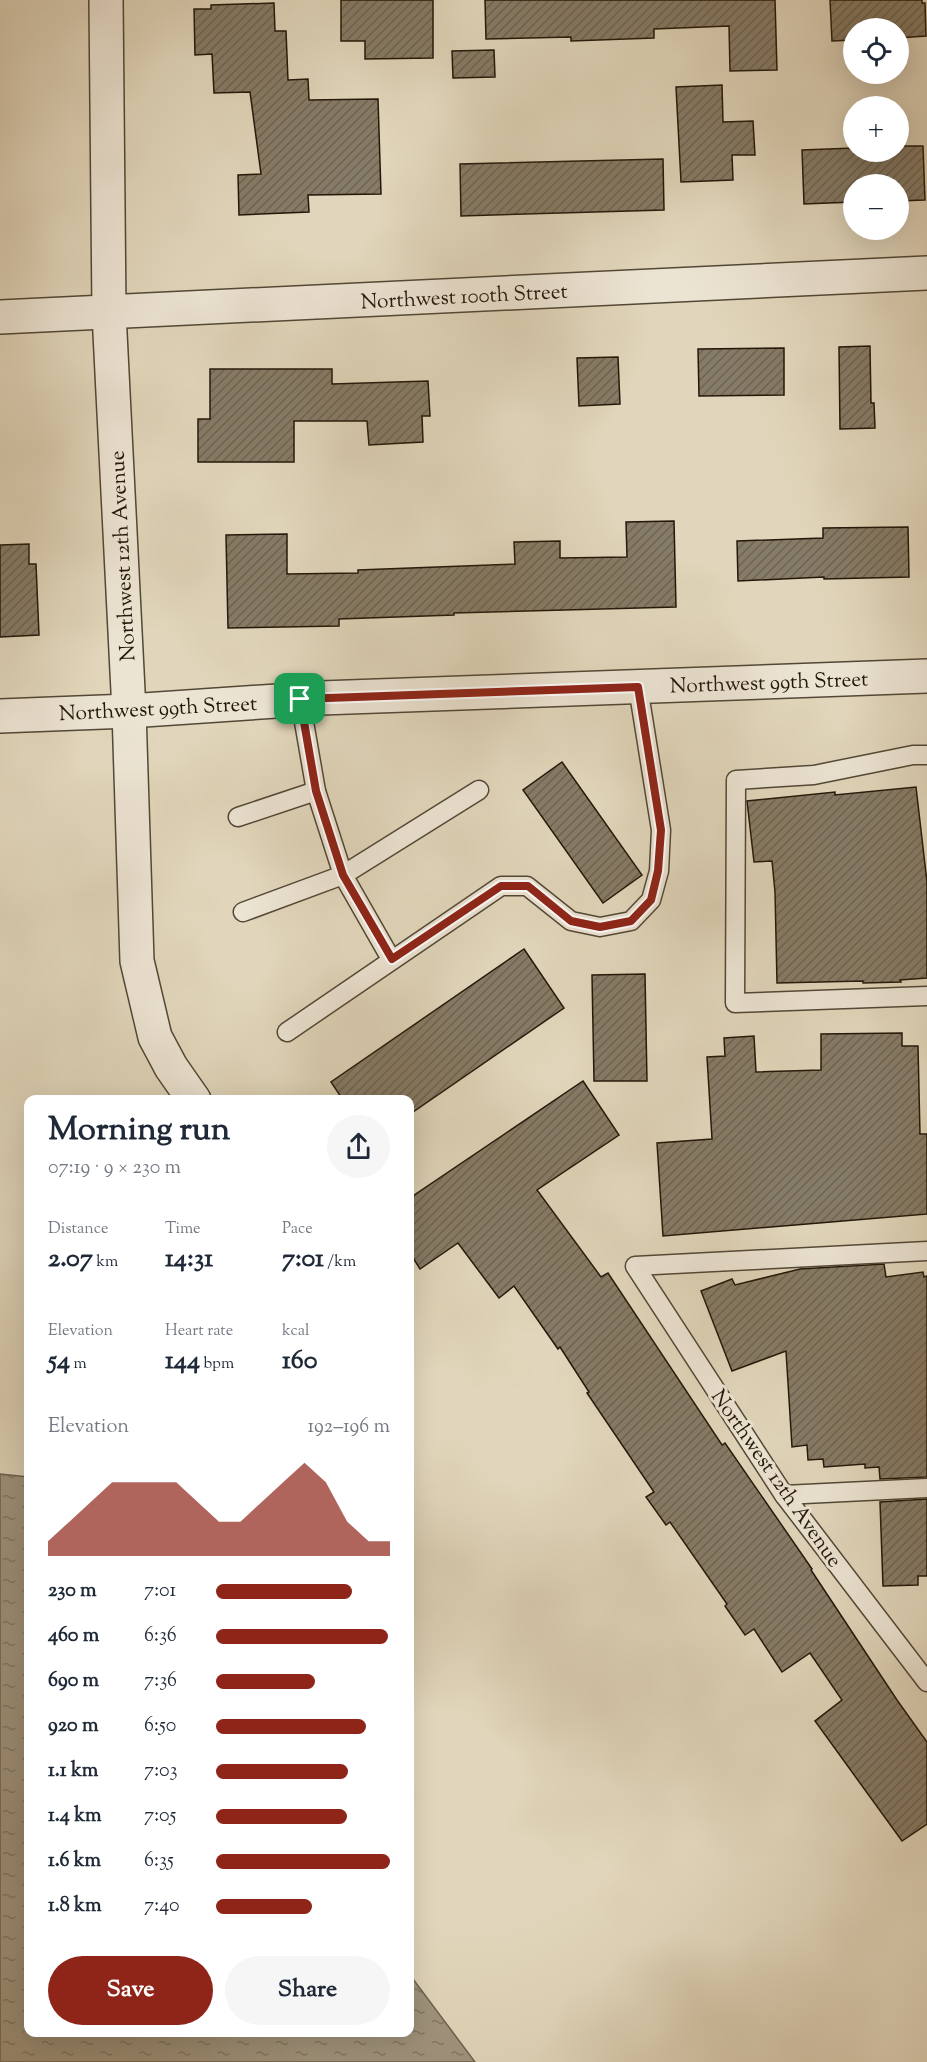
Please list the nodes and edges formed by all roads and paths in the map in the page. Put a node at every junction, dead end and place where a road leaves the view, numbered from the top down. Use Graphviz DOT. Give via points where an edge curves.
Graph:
graph roads {
  1 [pos="106,0"];
  2 [pos="927,273"];
  3 [pos="110,313"];
  4 [pos="0,317"];
  5 [pos="927,676"];
  6 [pos="638,687"];
  7 [pos="300,699"];
  8 [pos="129,711"];
  9 [pos="0,716"];
  10 [pos="927,755"];
  11 [pos="479,790"];
  12 [pos="316,791"];
  13 [pos="238,817"];
  14 [pos="343,875"];
  15 [pos="243,912"];
  16 [pos="392,959"];
  17 [pos="927,996"];
  18 [pos="287,1032"];
  19 [pos="191,1095"];
  20 [pos="927,1251"];
  21 [pos="927,1488"];
  22 [pos="784,1495"];
  23 [pos="927,1682"];
  1 -- 3 [label="street, Northwest 12th Avenue"];
  2 -- 3 [label="street, Northwest 100th Street"];
  3 -- 4 [label="street, Northwest 100th Street"];
  3 -- 8 [label="street, Northwest 12th Avenue"];
  5 -- 6 [label="street, Northwest 99th Street"];
  6 -- 7 [label="street, Northwest 99th Street"];
  6 -- 16 [label="lane" via="661,830 651,900 631,921 600,927 571,921 528,886 501,886"];
  7 -- 8 [label="street, Northwest 99th Street"];
  7 -- 12 [label="lane"];
  8 -- 9 [label="street, Northwest 99th Street"];
  8 -- 19 [label="street, Northwest 12th Avenue" via="137,961 155,1037"];
  10 -- 17 [label="lane" via="814,775 736,780 735,1003"];
  11 -- 14 [label="lane"];
  12 -- 13 [label="lane"];
  12 -- 14 [label="lane"];
  14 -- 15 [label="lane"];
  14 -- 16 [label="lane"];
  16 -- 18 [label="lane"];
  20 -- 22 [label="lane, Northwest 12th Avenue" via="635,1266"];
  21 -- 22 [label="lane"];
  22 -- 23 [label="lane, Northwest 12th Avenue"];
}
